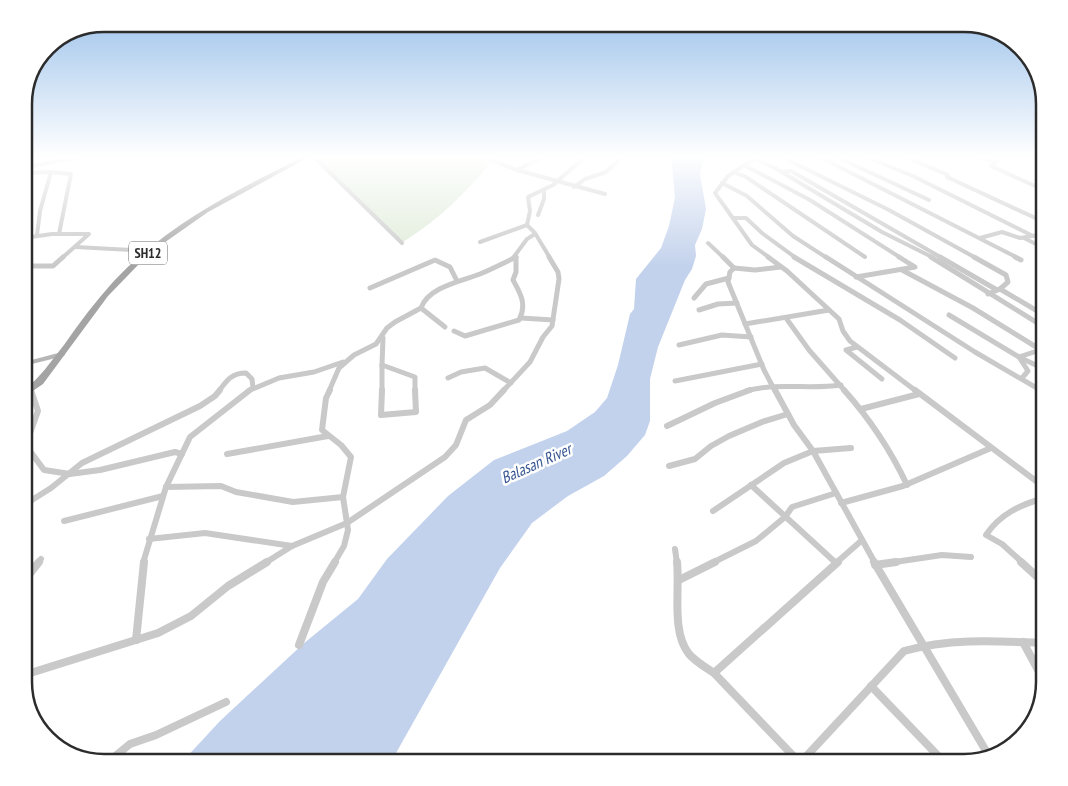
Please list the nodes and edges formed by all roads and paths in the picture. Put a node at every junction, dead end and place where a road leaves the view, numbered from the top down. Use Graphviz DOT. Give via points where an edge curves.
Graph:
graph roads {
  1 [pos="45,193"];
  2 [pos="67,193"];
  3 [pos="238,193"];
  4 [pos="351,193"];
  5 [pos="539,193"];
  6 [pos="544,193"];
  7 [pos="599,193"];
  8 [pos="715,193"];
  9 [pos="741,193"];
  10 [pos="769,193"];
  11 [pos="795,193"];
  12 [pos="816,193"];
  13 [pos="829,193"];
  14 [pos="854,193"];
  15 [pos="890,193"];
  16 [pos="913,193"];
  17 [pos="946,193"];
  18 [pos="981,193"];
  19 [pos="605,194"];
  20 [pos="929,200"];
  21 [pos="538,215"];
  22 [pos="733,218"];
  23 [pos="1036,218"];
  24 [pos="527,225"];
  25 [pos="59,234"];
  26 [pos="535,234"];
  27 [pos="38,235"];
  28 [pos="1036,235"];
  29 [pos="33,236"];
  30 [pos="1033,236"];
  31 [pos="980,238"];
  32 [pos="1024,238"];
  33 [pos="480,242"];
  34 [pos="402,243"];
  35 [pos="708,243"];
  36 [pos="1036,244"];
  37 [pos="76,247"];
  38 [pos="150,251"];
  39 [pos="516,257"];
  40 [pos="865,257"];
  41 [pos="1021,260"];
  42 [pos="33,266"];
  43 [pos="781,267"];
  44 [pos="734,268"];
  45 [pos="902,270"];
  46 [pos="856,277"];
  47 [pos="729,278"];
  48 [pos="457,281"];
  49 [pos="370,288"];
  50 [pos="998,290"];
  51 [pos="988,294"];
  52 [pos="694,298"];
  53 [pos="737,303"];
  54 [pos="421,308"];
  55 [pos="699,310"];
  56 [pos="829,310"];
  57 [pos="1036,311"];
  58 [pos="949,315"];
  59 [pos="521,318"];
  60 [pos="786,318"];
  61 [pos="553,320"];
  62 [pos="1036,322"];
  63 [pos="746,324"];
  64 [pos="445,327"];
  65 [pos="454,331"];
  66 [pos="383,336"];
  67 [pos="751,337"];
  68 [pos="678,345"];
  69 [pos="857,347"];
  70 [pos="1036,347"];
  71 [pos="1036,350"];
  72 [pos="62,354"];
  73 [pos="1019,357"];
  74 [pos="955,358"];
  75 [pos="345,361"];
  76 [pos="33,362"];
  77 [pos="762,364"];
  78 [pos="382,365"];
  79 [pos="1036,366"];
  80 [pos="448,378"];
  81 [pos="1022,378"];
  82 [pos="882,379"];
  83 [pos="675,381"];
  84 [pos="511,383"];
  85 [pos="841,385"];
  86 [pos="773,386"];
  87 [pos="1036,387"];
  88 [pos="33,388"];
  89 [pos="253,388"];
  90 [pos="919,394"];
  91 [pos="33,396"];
  92 [pos="861,409"];
  93 [pos="788,414"];
  94 [pos="667,426"];
  95 [pos="33,427"];
  96 [pos="328,436"];
  97 [pos="850,448"];
  98 [pos="992,448"];
  99 [pos="813,451"];
  100 [pos="182,454"];
  101 [pos="227,454"];
  102 [pos="33,456"];
  103 [pos="669,466"];
  104 [pos="70,474"];
  105 [pos="1036,480"];
  106 [pos="751,485"];
  107 [pos="907,485"];
  108 [pos="166,488"];
  109 [pos="836,493"];
  110 [pos="163,496"];
  111 [pos="343,497"];
  112 [pos="33,499"];
  113 [pos="1036,501"];
  114 [pos="841,503"];
  115 [pos="713,511"];
  116 [pos="785,517"];
  117 [pos="64,521"];
  118 [pos="347,522"];
  119 [pos="149,539"];
  120 [pos="861,541"];
  121 [pos="292,546"];
  122 [pos="675,549"];
  123 [pos="971,557"];
  124 [pos="41,559"];
  125 [pos="836,563"];
  126 [pos="875,565"];
  127 [pos="33,569"];
  128 [pos="1036,576"];
  129 [pos="679,580"];
  130 [pos="136,640"];
  131 [pos="1023,642"];
  132 [pos="1036,643"];
  133 [pos="924,644"];
  134 [pos="299,645"];
  135 [pos="1036,666"];
  136 [pos="33,672"];
  137 [pos="714,673"];
  138 [pos="871,686"];
  139 [pos="226,702"];
  140 [pos="985,750"];
  141 [pos="118,754"];
  142 [pos="792,754"];
  143 [pos="807,754"];
  144 [pos="936,754"];
  1 -- 27 [label="street"];
  2 -- 25 [label="street"];
  3 -- 38 [label="main road, SH12" via="213,206"];
  4 -- 34 [label="street"];
  5 -- 24 [label="street" via="528,196 530,211"];
  6 -- 21 [label="street"];
  7 -- 19 [label="street"];
  8 -- 22 [label="street"];
  9 -- 46 [label="street" via="794,236"];
  10 -- 40 [label="street"];
  11 -- 45 [label="street" via="915,268"];
  12 -- 51 [label="street" via="937,260"];
  13 -- 50 [label="street"];
  14 -- 50 [label="street" via="1006,275 1008,282"];
  15 -- 31 [label="street"];
  16 -- 20 [label="street"];
  17 -- 30 [label="street"];
  18 -- 23 [label="street"];
  22 -- 43 [label="street" via="752,245"];
  22 -- 74 [label="street" via="746,218 816,271 893,315"];
  24 -- 26 [label="street"];
  24 -- 33 [label="street"];
  25 -- 27 [label="street"];
  25 -- 37 [label="street" via="89,234"];
  26 -- 39 [label="street" via="527,238"];
  26 -- 61 [label="street" via="558,272"];
  27 -- 29 [label="street"];
  28 -- 30 [label="street"];
  30 -- 32 [label="street"];
  31 -- 32 [label="street" via="1002,232"];
  31 -- 41 [label="street"];
  32 -- 36 [label="street"];
  35 -- 44 [label="street"];
  37 -- 38 [label="street"];
  37 -- 42 [label="street" via="53,266"];
  38 -- 72 [label="main road, SH12" via="117,283"];
  39 -- 48 [label="street" via="481,274"];
  39 -- 59 [label="street" via="513,280 521,295 524,310"];
  43 -- 44 [label="street"];
  43 -- 56 [label="street"];
  44 -- 47 [label="street"];
  45 -- 46 [label="street"];
  45 -- 70 [label="street" via="973,308"];
  46 -- 81 [label="street"];
  47 -- 52 [label="street" via="706,284"];
  47 -- 53 [label="street"];
  48 -- 49 [label="street" via="450,267 436,260"];
  48 -- 54 [label="street" via="437,290"];
  50 -- 51 [label="street"];
  50 -- 57 [label="street"];
  51 -- 62 [label="street"];
  53 -- 55 [label="street"];
  53 -- 63 [label="street"];
  54 -- 64 [label="street"];
  54 -- 66 [label="street" via="395,322"];
  56 -- 60 [label="street"];
  56 -- 69 [label="street" via="839,319 843,332"];
  58 -- 73 [label="street"];
  59 -- 61 [label="street"];
  59 -- 65 [label="street" via="465,336"];
  60 -- 63 [label="street"];
  60 -- 85 [label="street" via="809,350"];
  61 -- 84 [label="street" via="530,362"];
  63 -- 67 [label="street"];
  66 -- 75 [label="street" via="374,346"];
  66 -- 78 [label="street"];
  67 -- 68 [label="street" via="722,335"];
  67 -- 77 [label="street"];
  69 -- 82 [label="street" via="846,350"];
  69 -- 90 [label="street"];
  71 -- 73 [label="street"];
  72 -- 76 [label="street"];
  72 -- 88 [label="main road, SH12"];
  73 -- 79 [label="street"];
  73 -- 81 [label="street" via="1028,371"];
  75 -- 89 [label="street"];
  75 -- 96 [label="street" via="336,371 326,398 322,430"];
  77 -- 83 [label="street"];
  77 -- 86 [label="street"];
  78 -- 78 [label="street" via="415,377 416,412 381,415"];
  80 -- 84 [label="street" via="485,368"];
  81 -- 87 [label="street"];
  84 -- 118 [label="street" via="486,408 466,420 456,445 445,457"];
  85 -- 86 [label="street" via="818,388"];
  85 -- 92 [label="street"];
  86 -- 93 [label="street"];
  86 -- 94 [label="street" via="731,396"];
  89 -- 100 [label="street" via="190,438"];
  89 -- 104 [label="street" via="252,379 246,373 236,373 215,396 200,406 104,451"];
  90 -- 92 [label="street"];
  90 -- 98 [label="street"];
  91 -- 95 [label="street" via="38,411"];
  92 -- 107 [label="street" via="895,460"];
  93 -- 99 [label="street"];
  93 -- 103 [label="street" via="729,436 695,460"];
  96 -- 101 [label="street"];
  96 -- 111 [label="street" via="346,447 351,457"];
  97 -- 99 [label="street"];
  98 -- 105 [label="street"];
  98 -- 107 [label="street"];
  99 -- 106 [label="street" via="784,463"];
  99 -- 109 [label="street"];
  100 -- 104 [label="street" via="175,452"];
  100 -- 108 [label="street"];
  102 -- 104 [label="street" via="44,470"];
  104 -- 112 [label="street"];
  106 -- 115 [label="street"];
  106 -- 116 [label="street"];
  107 -- 114 [label="street"];
  108 -- 110 [label="street"];
  108 -- 111 [label="street" via="221,486 236,492 293,502"];
  109 -- 114 [label="street"];
  109 -- 116 [label="street" via="792,507"];
  110 -- 117 [label="street"];
  110 -- 119 [label="street"];
  111 -- 118 [label="street"];
  113 -- 128 [label="street" via="1011,510 992,525 986,535 1002,544"];
  114 -- 120 [label="street"];
  116 -- 125 [label="street"];
  116 -- 129 [label="street" via="756,541"];
  118 -- 121 [label="street"];
  118 -- 134 [label="street" via="344,546 323,582"];
  119 -- 121 [label="street" via="205,533"];
  119 -- 130 [label="street" via="141,574"];
  120 -- 125 [label="street"];
  120 -- 126 [label="street"];
  121 -- 130 [label="street" via="228,586 191,616"];
  122 -- 129 [label="street"];
  123 -- 126 [label="street" via="942,555"];
  124 -- 127 [label="street"];
  125 -- 137 [label="street"];
  126 -- 133 [label="street"];
  129 -- 137 [label="street" via="677,618 684,647 696,662"];
  130 -- 136 [label="street"];
  131 -- 132 [label="street"];
  131 -- 133 [label="street"];
  131 -- 135 [label="street"];
  133 -- 138 [label="street" via="904,651"];
  133 -- 140 [label="street"];
  137 -- 142 [label="street"];
  138 -- 143 [label="street"];
  138 -- 144 [label="street"];
  139 -- 141 [label="street" via="156,736 130,744"];
}
